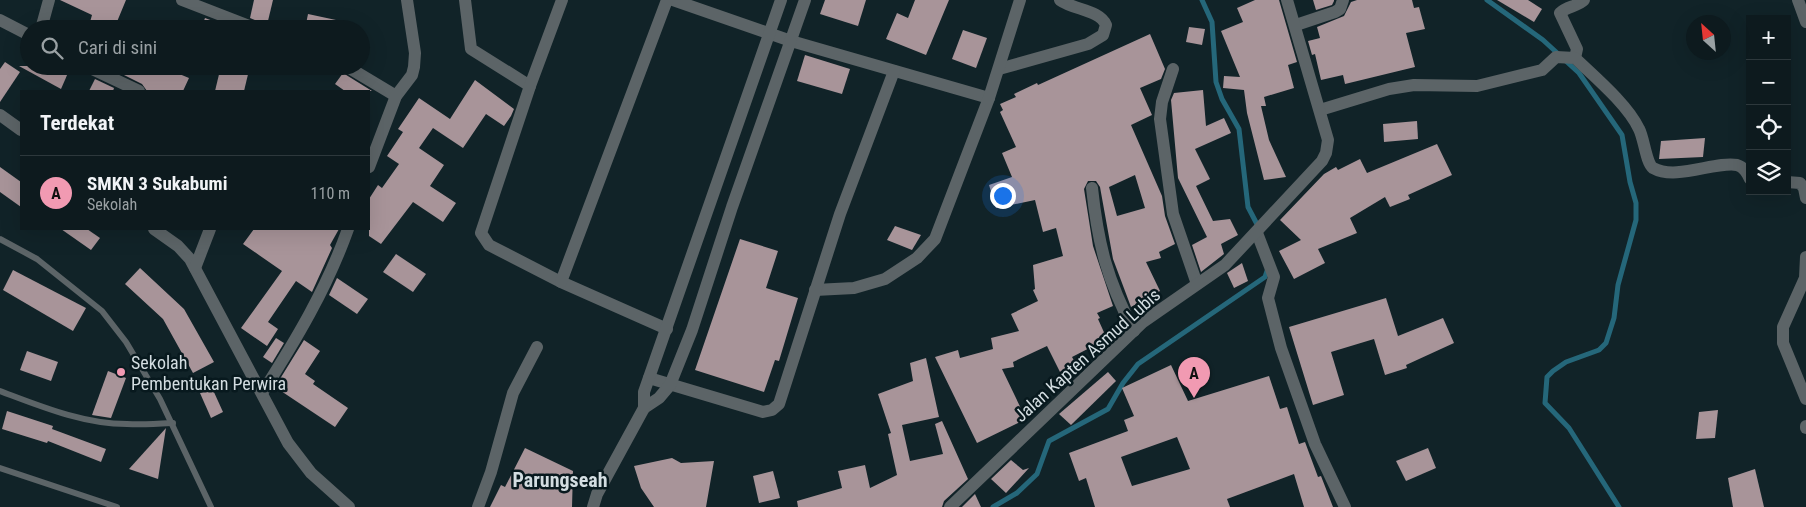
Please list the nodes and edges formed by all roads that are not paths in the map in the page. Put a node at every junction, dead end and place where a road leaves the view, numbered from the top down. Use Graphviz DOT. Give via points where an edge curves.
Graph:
graph roads {
  1 [pos="49,0"];
  2 [pos="182,0"];
  3 [pos="407,0"];
  4 [pos="465,0"];
  5 [pos="562,0"];
  6 [pos="667,0"];
  7 [pos="673,0"];
  8 [pos="781,0"];
  9 [pos="805,0"];
  10 [pos="1020,0"];
  11 [pos="1060,0"];
  12 [pos="1287,0"];
  13 [pos="1343,0"];
  14 [pos="1584,0"];
  15 [pos="1798,0"];
  16 [pos="0,20"];
  17 [pos="43,20"];
  18 [pos="234,20"];
  19 [pos="1806,22"];
  20 [pos="1296,25"];
  21 [pos="20,30"];
  22 [pos="768,33"];
  23 [pos="791,41"];
  24 [pos="1575,58"];
  25 [pos="999,68"];
  26 [pos="1173,69"];
  27 [pos="894,71"];
  28 [pos="105,75"];
  29 [pos="361,75"];
  30 [pos="530,86"];
  31 [pos="136,90"];
  32 [pos="396,96"];
  33 [pos="989,98"];
  34 [pos="1320,110"];
  35 [pos="0,115"];
  36 [pos="20,129"];
  37 [pos="734,130"];
  38 [pos="756,138"];
  39 [pos="370,164"];
  40 [pos="1746,171"];
  41 [pos="1791,182"];
  42 [pos="1092,188"];
  43 [pos="1806,198"];
  44 [pos="155,230"];
  45 [pos="210,230"];
  46 [pos="348,230"];
  47 [pos="1257,233"];
  48 [pos="0,240"];
  49 [pos="1806,257"];
  50 [pos="196,268"];
  51 [pos="561,282"];
  52 [pos="1197,284"];
  53 [pos="815,290"];
  54 [pos="667,329"];
  55 [pos="1134,331"];
  56 [pos="537,347"];
  57 [pos="649,378"];
  58 [pos="670,385"];
  59 [pos="0,392"];
  60 [pos="262,393"];
  61 [pos="1806,399"];
  62 [pos="644,408"];
  63 [pos="173,423"];
  64 [pos="0,468"];
  65 [pos="117,507"];
  66 [pos="211,507"];
  67 [pos="349,507"];
  68 [pos="478,507"];
  69 [pos="593,507"];
  70 [pos="950,507"];
  71 [pos="1345,507"];
  1 -- 17 [label="street"];
  2 -- 18 [label="street"];
  3 -- 32 [label="street" via="415,53 414,68"];
  4 -- 30 [label="street" via="471,49"];
  5 -- 30 [label="street"];
  6 -- 51 [label="street"];
  7 -- 22 [label="street"];
  8 -- 22 [label="street"];
  9 -- 23 [label="street"];
  10 -- 25 [label="street"];
  11 -- 25 [label="street" via="1073,8 1098,15 1106,25 1103,35 1088,44"];
  12 -- 20 [label="street, Jalan Kapten Asmud Lubis"];
  13 -- 20 [label="street" via="1335,12"];
  14 -- 24 [label="street" via="1560,13 1577,49"];
  15 -- 19 [label="street"];
  16 -- 21 [label="street"];
  20 -- 34 [label="street, Jalan Kapten Asmud Lubis"];
  22 -- 23 [label="street"];
  22 -- 37 [label="street"];
  23 -- 27 [label="street"];
  23 -- 38 [label="street"];
  24 -- 34 [label="street" via="1556,57 1542,70 1476,86 1414,85"];
  24 -- 40 [label="street" via="1624,106 1639,128 1648,163 1653,168 1674,172 1736,165"];
  25 -- 33 [label="street"];
  26 -- 52 [label="street" via="1160,119 1174,214"];
  27 -- 33 [label="street"];
  27 -- 53 [label="street"];
  28 -- 31 [label="street"];
  29 -- 32 [label="street"];
  30 -- 51 [label="street" via="481,233 490,244"];
  32 -- 39 [label="street"];
  33 -- 53 [label="street" via="935,239 917,258 885,278 854,288"];
  34 -- 47 [label="street, Jalan Kapten Asmud Lubis" via="1328,140 1326,153"];
  35 -- 36 [label="street"];
  37 -- 38 [label="street"];
  37 -- 54 [label="street"];
  38 -- 58 [label="street" via="692,330"];
  41 -- 43 [label="street" via="1800,183"];
  42 -- 55 [label="street" via="1105,266 1115,295"];
  44 -- 50 [label="street" via="178,246"];
  45 -- 50 [label="street"];
  46 -- 60 [label="street" via="307,321"];
  47 -- 52 [label="street, Jalan Kapten Asmud Lubis" via="1216,273"];
  47 -- 71 [label="street" via="1274,276 1268,298 1281,348 1315,444"];
  48 -- 63 [label="lane" via="37,259 102,311 126,342"];
  49 -- 61 [label="street" via="1805,278 1783,327 1786,355"];
  50 -- 60 [label="street"];
  51 -- 54 [label="street"];
  52 -- 55 [label="street, Jalan Kapten Asmud Lubis"];
  53 -- 58 [label="street" via="776,408 763,412"];
  54 -- 57 [label="street"];
  55 -- 70 [label="street, Jalan Kapten Asmud Lubis"];
  56 -- 68 [label="street" via="513,393"];
  57 -- 58 [label="street"];
  57 -- 62 [label="street" via="644,392"];
  58 -- 62 [label="street"];
  59 -- 63 [label="lane" via="82,418 125,424"];
  60 -- 67 [label="street" via="277,425 299,459"];
  62 -- 69 [label="street"];
  63 -- 66 [label="lane"];
  64 -- 65 [label="lane"];
}
